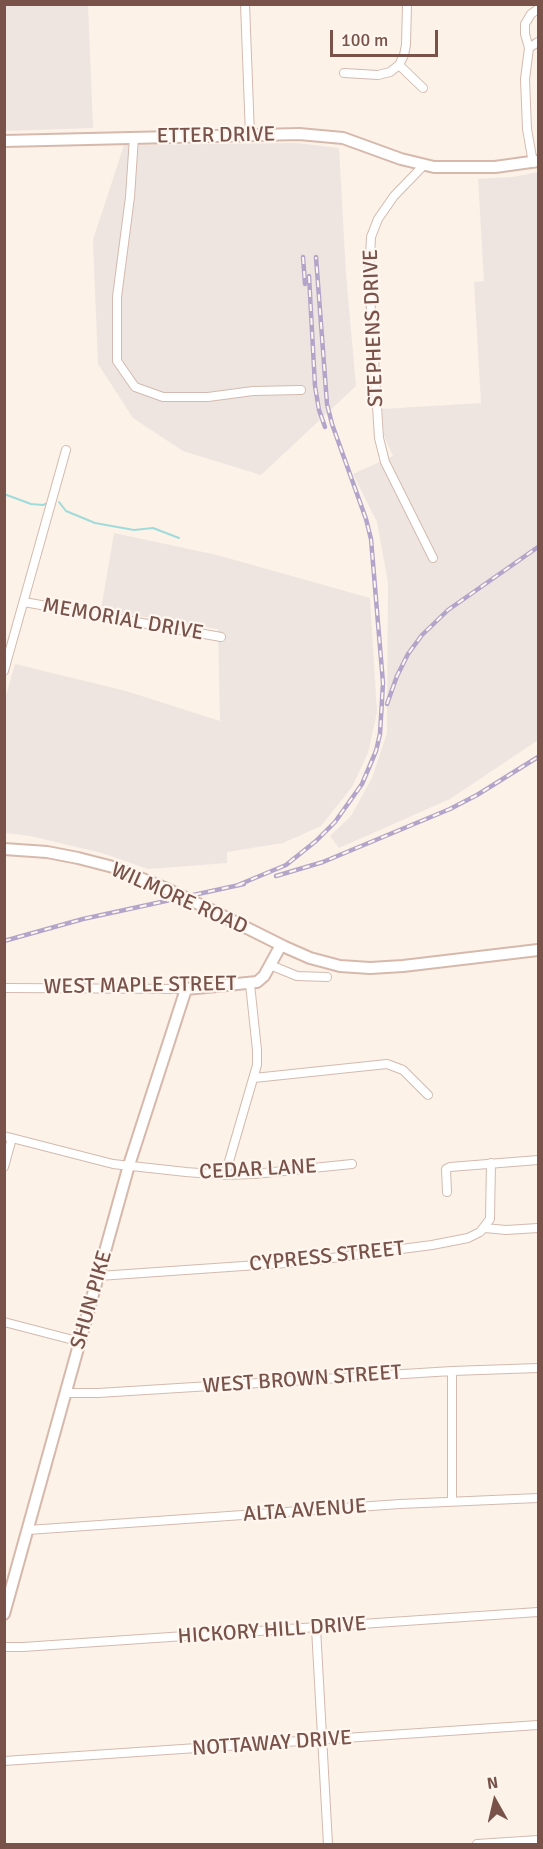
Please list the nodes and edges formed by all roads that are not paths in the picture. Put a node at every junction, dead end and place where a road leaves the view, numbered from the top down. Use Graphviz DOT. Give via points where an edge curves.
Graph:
graph roads {
  1 [pos="245,4"];
  2 [pos="407,4"];
  3 [pos="538,9"];
  4 [pos="538,42"];
  5 [pos="529,48"];
  6 [pos="399,64"];
  7 [pos="344,73"];
  8 [pos="423,88"];
  9 [pos="250,135"];
  10 [pos="134,137"];
  11 [pos="4,141"];
  12 [pos="536,162"];
  13 [pos="424,165"];
  14 [pos="301,390"];
  15 [pos="66,450"];
  16 [pos="433,558"];
  17 [pos="24,602"];
  18 [pos="221,637"];
  19 [pos="8,643"];
  20 [pos="4,671"];
  21 [pos="4,849"];
  22 [pos="281,945"];
  23 [pos="538,950"];
  24 [pos="270,964"];
  25 [pos="327,977"];
  26 [pos="250,984"];
  27 [pos="4,988"];
  28 [pos="186,989"];
  29 [pos="254,1078"];
  30 [pos="428,1095"];
  31 [pos="8,1137"];
  32 [pos="538,1160"];
  33 [pos="491,1163"];
  34 [pos="352,1164"];
  35 [pos="129,1165"];
  36 [pos="4,1167"];
  37 [pos="225,1175"];
  38 [pos="447,1192"];
  39 [pos="485,1228"];
  40 [pos="538,1228"];
  41 [pos="99,1276"];
  42 [pos="4,1322"];
  43 [pos="81,1342"];
  44 [pos="538,1368"];
  45 [pos="452,1371"];
  46 [pos="66,1393"];
  47 [pos="538,1498"];
  48 [pos="452,1502"];
  49 [pos="28,1530"];
  50 [pos="538,1612"];
  51 [pos="4,1614"];
  52 [pos="316,1628"];
  53 [pos="4,1647"];
  54 [pos="538,1725"];
  55 [pos="323,1740"];
  56 [pos="4,1761"];
  57 [pos="538,1840"];
  58 [pos="328,1845"];
  59 [pos="477,1845"];
  1 -- 9 [label="street"];
  2 -- 6 [label="street" via="406,45"];
  3 -- 5 [label="street" via="525,24"];
  4 -- 5 [label="street"];
  5 -- 12 [label="street" via="525,79 527,129"];
  6 -- 7 [label="street" via="378,75"];
  6 -- 8 [label="street"];
  9 -- 10 [label="street, ETTER DRIVE"];
  9 -- 13 [label="street, ETTER DRIVE" via="329,136 356,141"];
  10 -- 11 [label="street, ETTER DRIVE"];
  10 -- 14 [label="street" via="117,297 117,361 135,387 163,397"];
  12 -- 13 [label="street" via="444,168"];
  13 -- 16 [label="street, STEPHENS DRIVE" via="378,219 369,257 379,438 385,462"];
  15 -- 17 [label="street"];
  17 -- 18 [label="street, MEMORIAL DRIVE"];
  17 -- 19 [label="street"];
  19 -- 20 [label="street"];
  21 -- 22 [label="street, WILMORE ROAD, bridge" via="47,852 113,867"];
  22 -- 23 [label="street" via="325,962 370,968"];
  22 -- 24 [label="street, WEST MAPLE STREET"];
  24 -- 25 [label="street" via="297,976"];
  24 -- 26 [label="street, WEST MAPLE STREET" via="261,979"];
  26 -- 28 [label="street, WEST MAPLE STREET"];
  26 -- 29 [label="street" via="257,1050"];
  27 -- 28 [label="street, WEST MAPLE STREET"];
  28 -- 35 [label="street, SHUN PIKE"];
  29 -- 30 [label="street" via="387,1064 403,1070"];
  29 -- 37 [label="street"];
  31 -- 35 [label="street, CEDAR LANE"];
  31 -- 36 [label="street"];
  32 -- 33 [label="street"];
  33 -- 38 [label="street" via="446,1169"];
  33 -- 39 [label="street" via="491,1214"];
  34 -- 37 [label="street, CEDAR LANE"];
  35 -- 37 [label="street, CEDAR LANE"];
  35 -- 41 [label="street, SHUN PIKE"];
  39 -- 40 [label="street"];
  39 -- 41 [label="street, CYPRESS STREET" via="468,1238 358,1255"];
  41 -- 43 [label="street, SHUN PIKE"];
  42 -- 43 [label="street"];
  43 -- 46 [label="street, SHUN PIKE"];
  44 -- 45 [label="street, WEST BROWN STREET"];
  45 -- 46 [label="street, WEST BROWN STREET"];
  45 -- 48 [label="street"];
  46 -- 49 [label="street, SHUN PIKE"];
  47 -- 48 [label="street, ALTA AVENUE"];
  48 -- 49 [label="street, ALTA AVENUE"];
  49 -- 51 [label="street, SHUN PIKE"];
  50 -- 52 [label="street, HICKORY HILL DRIVE"];
  52 -- 53 [label="street, HICKORY HILL DRIVE"];
  52 -- 55 [label="street"];
  54 -- 55 [label="street, NOTTAWAY DRIVE"];
  55 -- 56 [label="street, NOTTAWAY DRIVE"];
  55 -- 58 [label="street"];
  57 -- 59 [label="street"];
}
